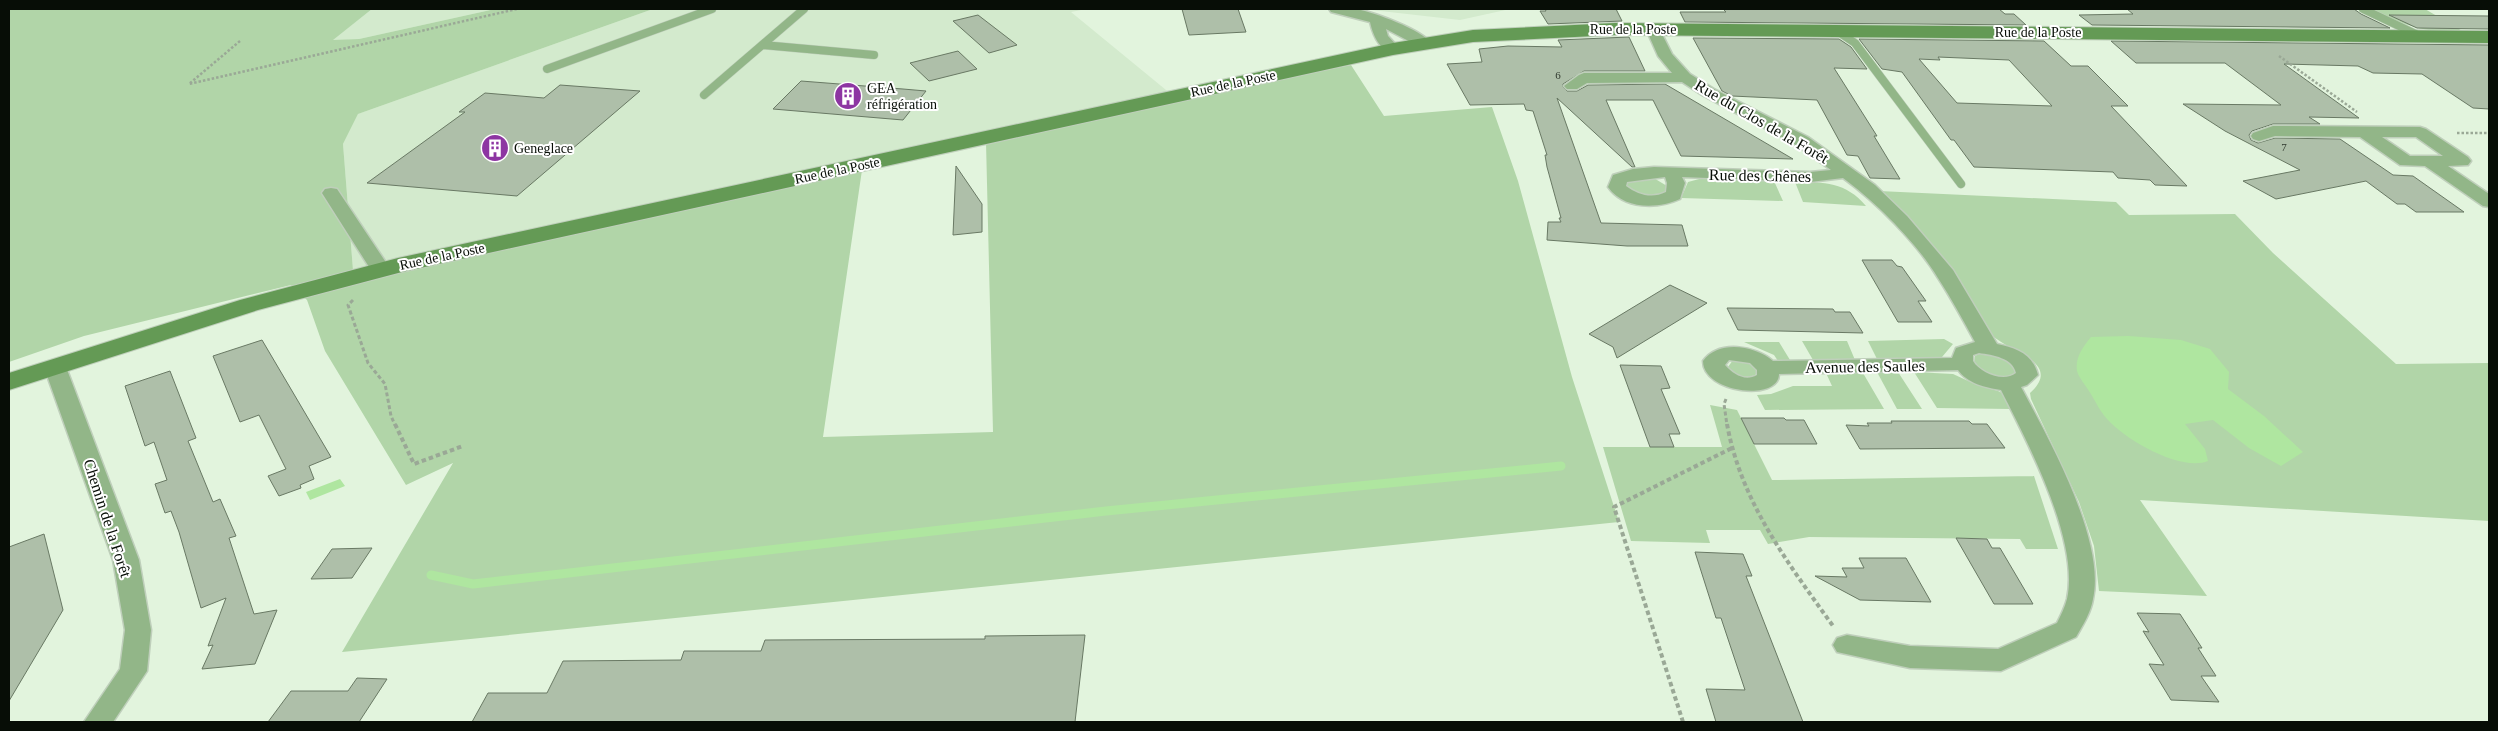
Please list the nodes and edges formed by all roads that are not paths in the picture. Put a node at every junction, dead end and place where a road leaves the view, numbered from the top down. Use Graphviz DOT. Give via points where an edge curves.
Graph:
graph roads {
  1 [pos="712,9"];
  2 [pos="804,9"];
  3 [pos="1336,9"];
  4 [pos="2363,9"];
  5 [pos="1377,22"];
  6 [pos="1653,29"];
  7 [pos="1837,31"];
  8 [pos="2420,36"];
  9 [pos="2489,37"];
  10 [pos="1425,44"];
  11 [pos="762,45"];
  12 [pos="1393,49"];
  13 [pos="874,55"];
  14 [pos="547,69"];
  15 [pos="1686,77"];
  16 [pos="1572,86"];
  17 [pos="704,95"];
  18 [pos="2364,132"];
  19 [pos="2259,136"];
  20 [pos="2428,161"];
  21 [pos="1672,172"];
  22 [pos="1848,172"];
  23 [pos="1960,184"];
  24 [pos="331,193"];
  25 [pos="2489,202"];
  26 [pos="381,270"];
  27 [pos="1989,348"];
  28 [pos="1963,364"];
  29 [pos="54,367"];
  30 [pos="1768,368"];
  31 [pos="9,382"];
  32 [pos="2009,384"];
  33 [pos="1847,645"];
  34 [pos="98,722"];
  1 -- 14 [label="lane"];
  2 -- 11 [label="lane"];
  3 -- 5 [label="street" via="1365,15"];
  4 -- 8 [label="lane"];
  5 -- 10 [label="street" via="1406,32"];
  5 -- 12 [label="street" via="1381,37"];
  6 -- 7 [label="street, Rue de la Poste"];
  6 -- 10 [label="street, Rue de la Poste" via="1518,32"];
  6 -- 15 [label="street, Rue du Clos de la Forêt" via="1665,56"];
  7 -- 8 [label="street, Rue de la Poste"];
  7 -- 23 [label="lane" via="1855,43"];
  8 -- 9 [label="street, Rue de la Poste"];
  10 -- 12 [label="street, Rue de la Poste"];
  11 -- 13 [label="lane"];
  11 -- 17 [label="lane"];
  12 -- 26 [label="street, Rue de la Poste"];
  15 -- 16 [label="street" via="1584,78"];
  15 -- 22 [label="street, Rue du Clos de la Forêt" via="1708,92 1802,141"];
  18 -- 19 [label="street" via="2273,131"];
  18 -- 20 [label="street" via="2406,161"];
  18 -- 20 [label="street" via="2420,132 2462,161"];
  20 -- 25 [label="street"];
  21 -- 22 [label="street, Rue des Chênes" via="1812,177"];
  22 -- 27 [label="street, Rue du Clos de la Forêt" via="1901,220 1934,259 1963,301"];
  24 -- 26 [label="street"];
  26 -- 29 [label="street, Rue de la Poste" via="248,305"];
  27 -- 28 [label="street" via="1963,352"];
  27 -- 32 [label="street" via="2009,354 2024,364 2027,370 2024,380"];
  28 -- 30 [label="street, Avenue des Saules"];
  28 -- 32 [label="street" via="1986,380"];
  29 -- 31 [label="street, Rue de la Poste"];
  29 -- 34 [label="street, Chemin de la Forêt" via="126,560 138,630 133,671"];
  30 -- 30 [label="street" via="1770,373 1763,382 1748,385 1722,377 1714,361 1723,354 1749,355"];
  32 -- 33 [label="street" via="2044,454 2070,517 2081,561 2081,597 2067,630 2001,660 1910,658"];
}
